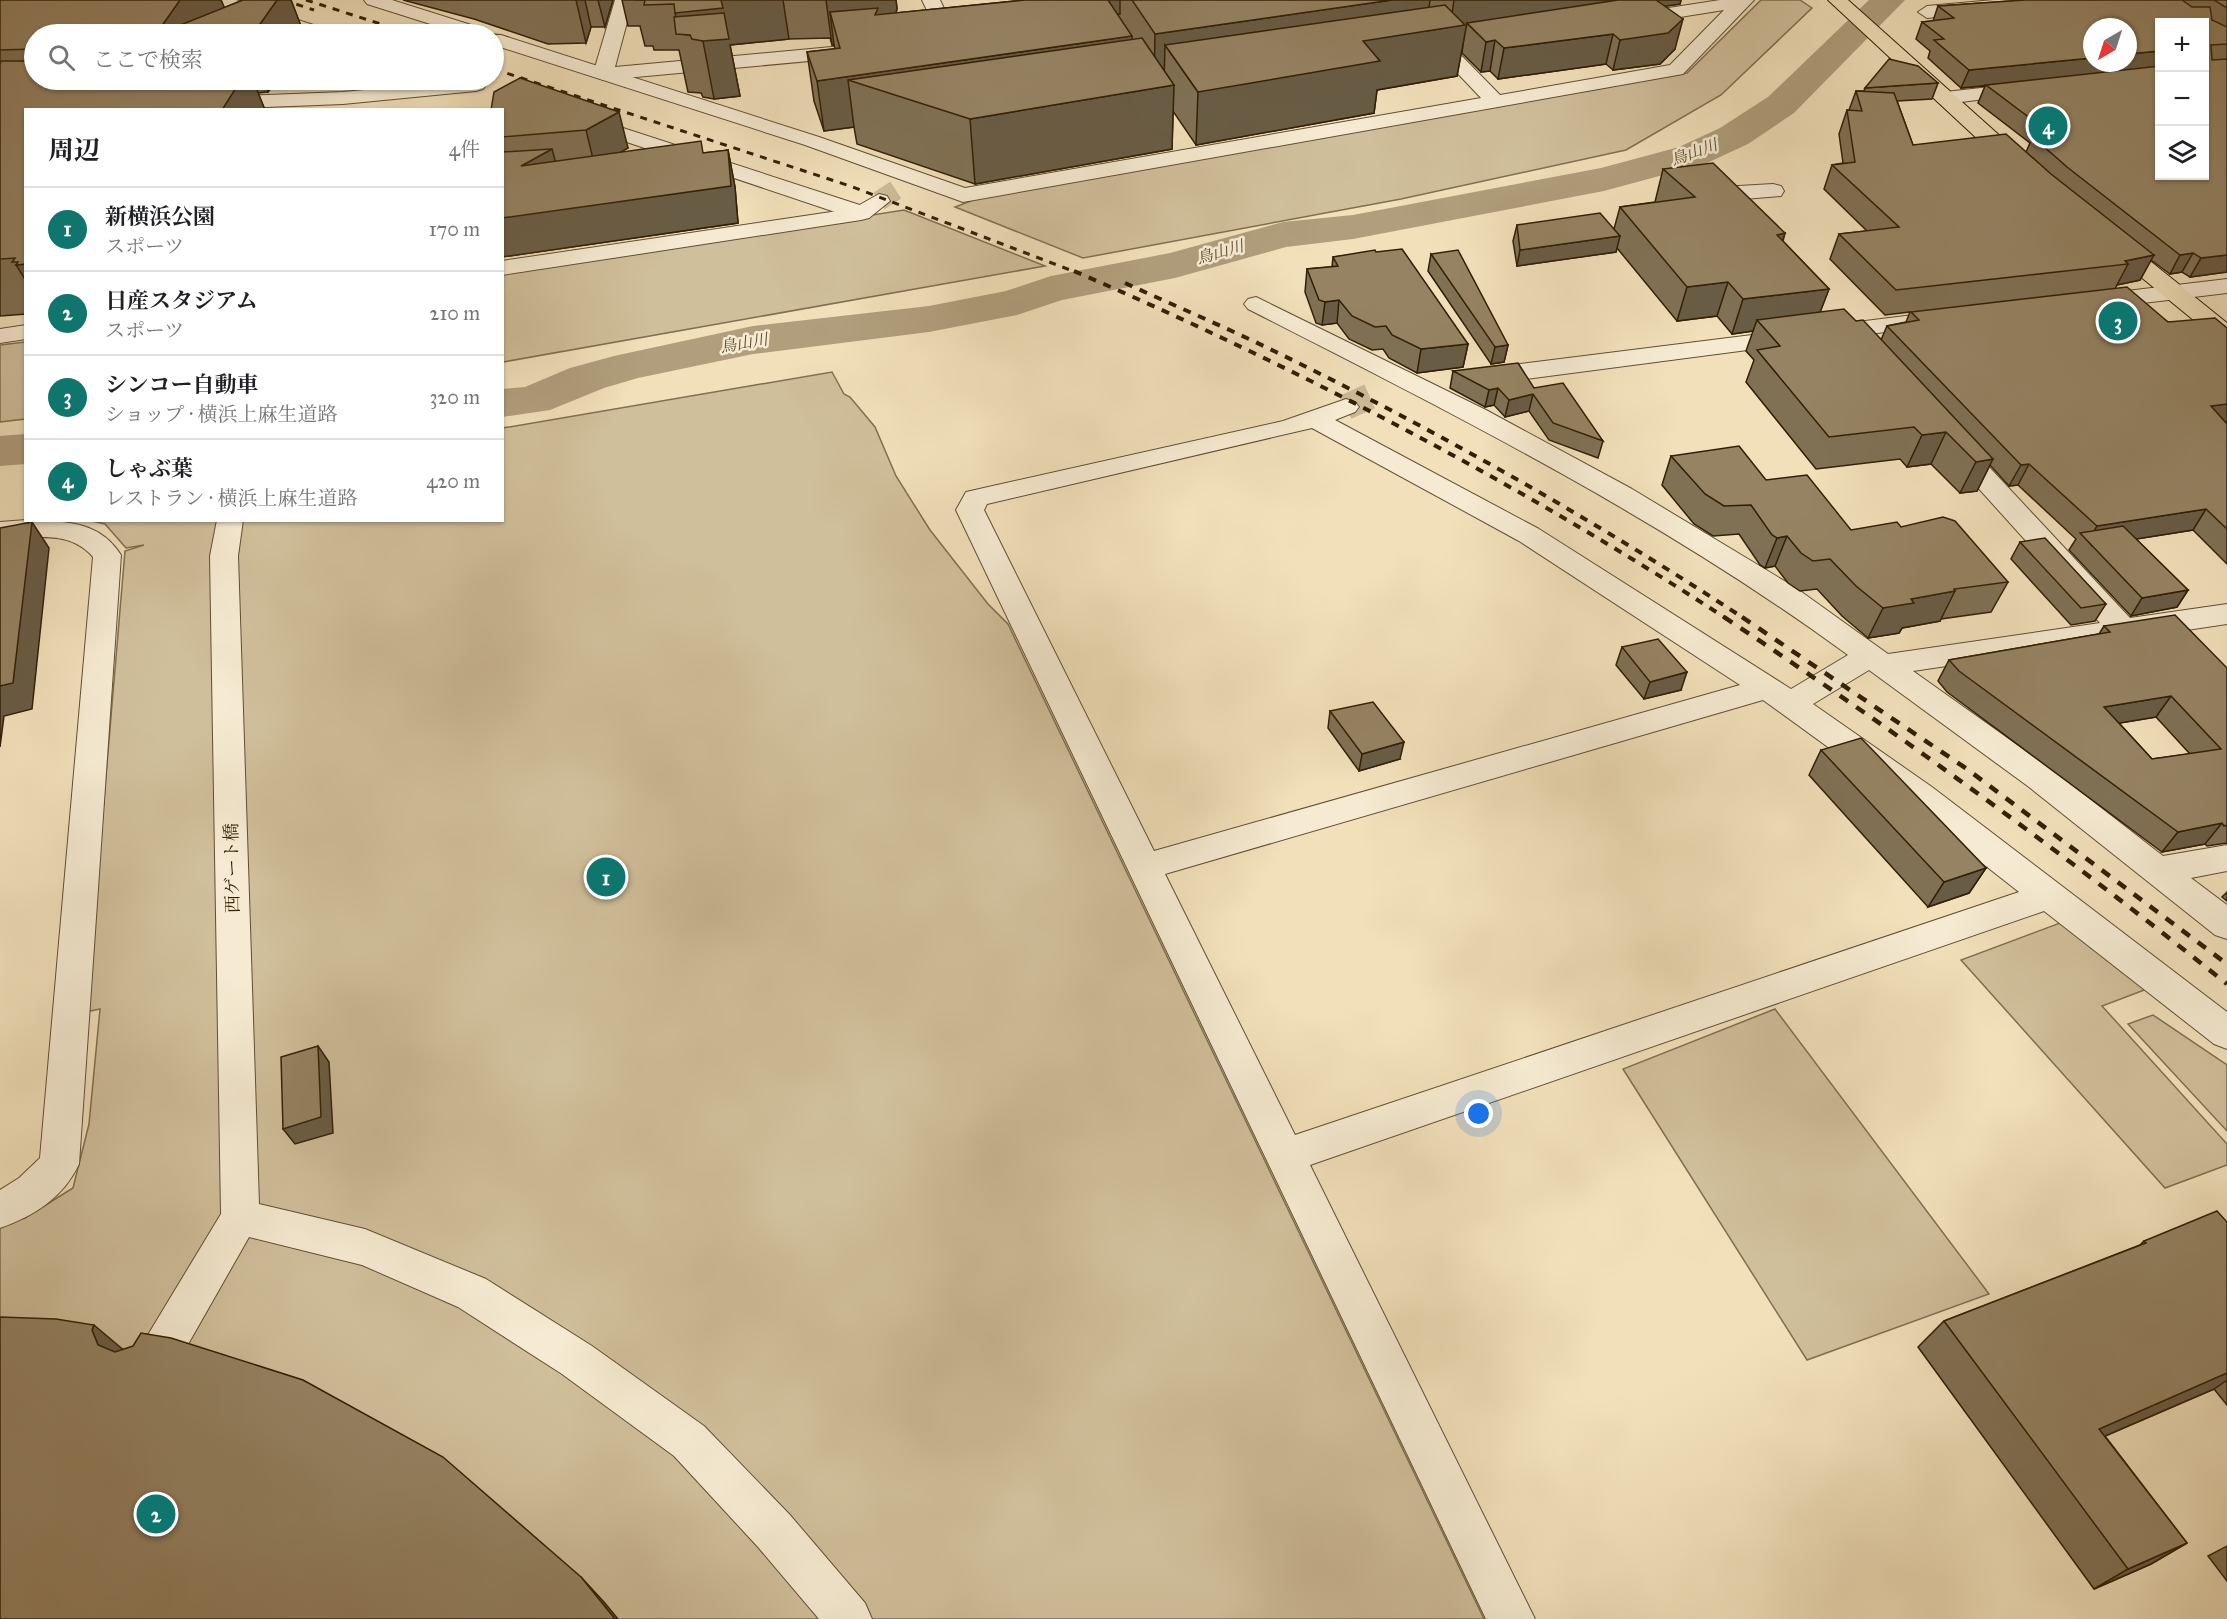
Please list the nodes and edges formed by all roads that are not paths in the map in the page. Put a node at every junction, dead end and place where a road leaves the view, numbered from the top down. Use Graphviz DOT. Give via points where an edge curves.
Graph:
graph roads {
  1 [pos="218,0"];
  2 [pos="373,0"];
  3 [pos="624,0"];
  4 [pos="931,0"];
  5 [pos="1397,0"];
  6 [pos="2051,0"];
  7 [pos="1744,1"];
  8 [pos="1842,4"];
  9 [pos="1928,12"];
  10 [pos="1616,21"];
  11 [pos="291,24"];
  12 [pos="449,24"];
  13 [pos="975,39"];
  14 [pos="504,42"];
  15 [pos="951,42"];
  16 [pos="1466,43"];
  17 [pos="928,44"];
  18 [pos="1443,47"];
  19 [pos="870,50"];
  20 [pos="1419,50"];
  21 [pos="603,74"];
  22 [pos="2040,88"];
  23 [pos="421,90"];
  24 [pos="490,90"];
  25 [pos="498,93"];
  26 [pos="1945,98"];
  27 [pos="1496,102"];
  28 [pos="203,103"];
  29 [pos="340,104"];
  30 [pos="565,115"];
  31 [pos="857,134"];
  32 [pos="1178,137"];
  33 [pos="812,141"];
  34 [pos="1190,156"];
  35 [pos="699,159"];
  36 [pos="657,170"];
  37 [pos="2032,177"];
  38 [pos="1773,190"];
  39 [pos="1745,220"];
  40 [pos="2093,227"];
  41 [pos="504,268"];
  42 [pos="2227,286"];
  43 [pos="2175,293"];
  44 [pos="1256,304"];
  45 [pos="2070,305"];
  46 [pos="1964,316"];
  47 [pos="1839,321"];
  48 [pos="24,332"];
  49 [pos="2227,335"];
  50 [pos="0,336"];
  51 [pos="1871,355"];
  52 [pos="1416,383"];
  53 [pos="1377,393"];
  54 [pos="1346,407"];
  55 [pos="1313,418"];
  56 [pos="1935,424"];
  57 [pos="230,522"];
  58 [pos="0,531"];
  59 [pos="2227,614"];
  60 [pos="2124,629"];
  61 [pos="1876,661"];
  62 [pos="1779,695"];
  63 [pos="2227,858"];
  64 [pos="1143,867"];
  65 [pos="2159,870"];
  66 [pos="2050,895"];
  67 [pos="2227,925"];
  68 [pos="2227,1033"];
  69 [pos="1283,1157"];
  70 [pos="0,1209"];
  71 [pos="240,1217"];
  72 [pos="155,1362"];
  73 [pos="849,1619"];
  74 [pos="1511,1619"];
  1 -- 11 [label="street"];
  2 -- 12 [label="street"];
  3 -- 21 [label="street"];
  4 -- 15 [label="street"];
  5 -- 18 [label="street"];
  6 -- 9 [label="street"];
  7 -- 10 [label="street"];
  7 -- 27 [label="street" via="1676,70"];
  8 -- 26 [label="main road"];
  13 -- 15 [label="street"];
  14 -- 21 [label="street"];
  15 -- 17 [label="street"];
  16 -- 18 [label="street"];
  18 -- 20 [label="street"];
  18 -- 27 [label="street"];
  19 -- 21 [label="street"];
  21 -- 33 [label="street"];
  22 -- 26 [label="street"];
  23 -- 29 [label="street"];
  24 -- 25 [label="street"];
  26 -- 37 [label="main road"];
  27 -- 34 [label="street"];
  28 -- 29 [label="street"];
  30 -- 35 [label="street"];
  31 -- 33 [label="street"];
  32 -- 34 [label="street"];
  33 -- 34 [label="street" via="907,183 963,195"];
  35 -- 36 [label="street"];
  35 -- 41 [label="street" via="870,207"];
  38 -- 39 [label="street" via="1721,194"];
  40 -- 43 [label="main road"];
  42 -- 43 [label="street"];
  43 -- 45 [label="street"];
  43 -- 49 [label="main road"];
  44 -- 52 [label="street"];
  46 -- 47 [label="street"];
  47 -- 51 [label="street"];
  47 -- 52 [label="street" via="1478,367"];
  48 -- 50 [label="street"];
  52 -- 53 [label="street"];
  52 -- 61 [label="street" via="1622,495 1786,595"];
  54 -- 55 [label="street"];
  55 -- 62 [label="street" via="1530,535"];
  55 -- 64 [label="street" via="1291,427 976,498 970,510"];
  56 -- 60 [label="street"];
  57 -- 71 [label="street, 西ゲート橋" via="224,556"];
  58 -- 70 [label="street" via="65,529 83,533 99,543 107,555 59,1164 42,1186"];
  59 -- 60 [label="street"];
  60 -- 61 [label="street"];
  61 -- 62 [label="street"];
  61 -- 65 [label="street" via="2040,778"];
  62 -- 64 [label="street"];
  62 -- 66 [label="street"];
  63 -- 65 [label="street"];
  64 -- 69 [label="street"];
  65 -- 67 [label="street"];
  66 -- 68 [label="street"];
  66 -- 69 [label="street"];
  69 -- 74 [label="street"];
  71 -- 72 [label="street"];
  71 -- 73 [label="street" via="366,1246 472,1293 577,1360 689,1441 774,1531"];
}
